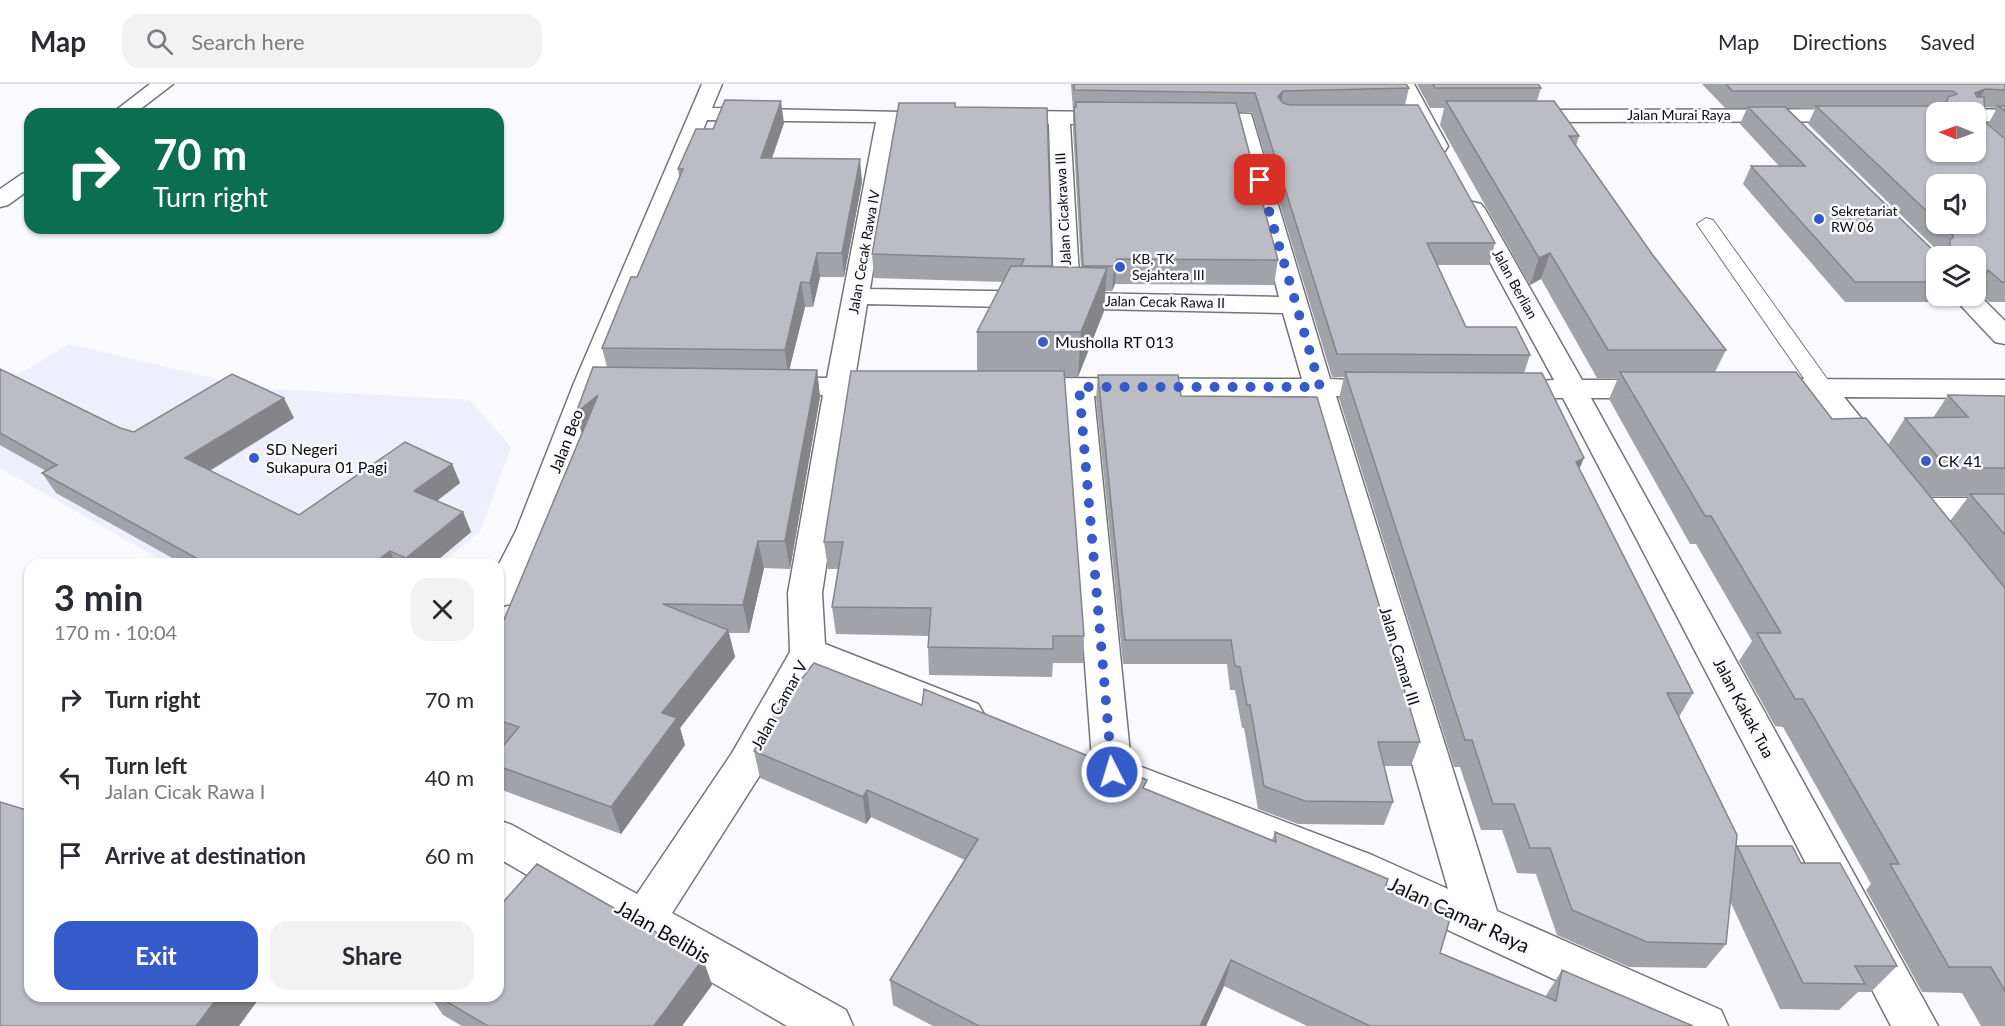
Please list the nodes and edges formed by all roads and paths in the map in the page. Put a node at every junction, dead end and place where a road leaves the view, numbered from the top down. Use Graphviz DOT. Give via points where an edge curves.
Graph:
graph roads {
  1 [pos="163,84"];
  2 [pos="712,84"];
  3 [pos="1404,84"];
  4 [pos="129,108"];
  5 [pos="699,114"];
  6 [pos="1783,115"];
  7 [pos="1926,115"];
  8 [pos="888,116"];
  9 [pos="2005,116"];
  10 [pos="957,117"];
  11 [pos="979,117"];
  12 [pos="1503,117"];
  13 [pos="1059,118"];
  14 [pos="1140,118"];
  15 [pos="1174,118"];
  16 [pos="1986,123"];
  17 [pos="1808,139"];
  18 [pos="24,183"];
  19 [pos="0,200"];
  20 [pos="1707,224"];
  21 [pos="856,296"];
  22 [pos="1067,300"];
  23 [pos="1294,305"];
  24 [pos="1975,306"];
  25 [pos="2005,336"];
  26 [pos="743,385"];
  27 [pos="839,387"];
  28 [pos="919,387"];
  29 [pos="999,387"];
  30 [pos="1079,387"];
  31 [pos="1320,387"];
  32 [pos="1412,388"];
  33 [pos="1739,388"];
  34 [pos="1822,388"];
  35 [pos="1481,389"];
  36 [pos="1680,389"];
  37 [pos="2005,389"];
  38 [pos="1573,390"];
  39 [pos="1906,493"];
  40 [pos="2005,509"];
  41 [pos="1940,536"];
  42 [pos="504,588"];
  43 [pos="808,652"];
  44 [pos="1004,729"];
  45 [pos="1069,755"];
  46 [pos="1112,772"];
  47 [pos="504,840"];
  48 [pos="643,921"];
  49 [pos="1480,926"];
  50 [pos="830,1026"];
  51 [pos="1705,1026"];
  52 [pos="1915,1026"];
  1 -- 4 [label="street"];
  2 -- 5 [label="street, Jalan Beo"];
  3 -- 38 [label="street, Jalan Berlian"];
  5 -- 8 [label="street"];
  5 -- 42 [label="street, Jalan Beo" via="600,383"];
  6 -- 7 [label="street, Jalan Murai Raya"];
  6 -- 12 [label="street, Jalan Murai Raya"];
  6 -- 17 [label="street"];
  8 -- 10 [label="street"];
  8 -- 21 [label="street, Jalan Cecak Rawa IV"];
  9 -- 16 [label="street"];
  11 -- 13 [label="street"];
  13 -- 14 [label="street"];
  13 -- 22 [label="street, Jalan Cicakrawa III"];
  15 -- 23 [label="street, Jalan Camar III" via="1244,118"];
  18 -- 19 [label="street"];
  20 -- 34 [label="lane"];
  21 -- 22 [label="street, Jalan Cecak Rawa II"];
  21 -- 27 [label="street, Jalan Cecak Rawa IV"];
  22 -- 23 [label="street, Jalan Cecak Rawa II"];
  23 -- 31 [label="street, Jalan Camar III"];
  24 -- 25 [label="street"];
  26 -- 27 [label="street"];
  27 -- 28 [label="street"];
  27 -- 43 [label="street, Jalan Camar V" via="805,593"];
  29 -- 30 [label="street"];
  30 -- 31 [label="street"];
  30 -- 46 [label="street"];
  31 -- 32 [label="street"];
  31 -- 49 [label="street, Jalan Camar III"];
  33 -- 34 [label="street"];
  34 -- 37 [label="street"];
  34 -- 39 [label="street"];
  35 -- 38 [label="street"];
  36 -- 38 [label="street"];
  38 -- 52 [label="street, Jalan Kakak Tua"];
  39 -- 40 [label="street"];
  39 -- 41 [label="street"];
  43 -- 44 [label="street"];
  43 -- 48 [label="street, Jalan Camar V" via="746,764"];
  45 -- 46 [label="street, Jalan Camar Raya"];
  46 -- 49 [label="street, Jalan Camar Raya" via="1357,868"];
  47 -- 48 [label="street, Jalan Belibis"];
  48 -- 50 [label="street, Jalan Belibis"];
  49 -- 51 [label="street, Jalan Camar Raya"];
}
